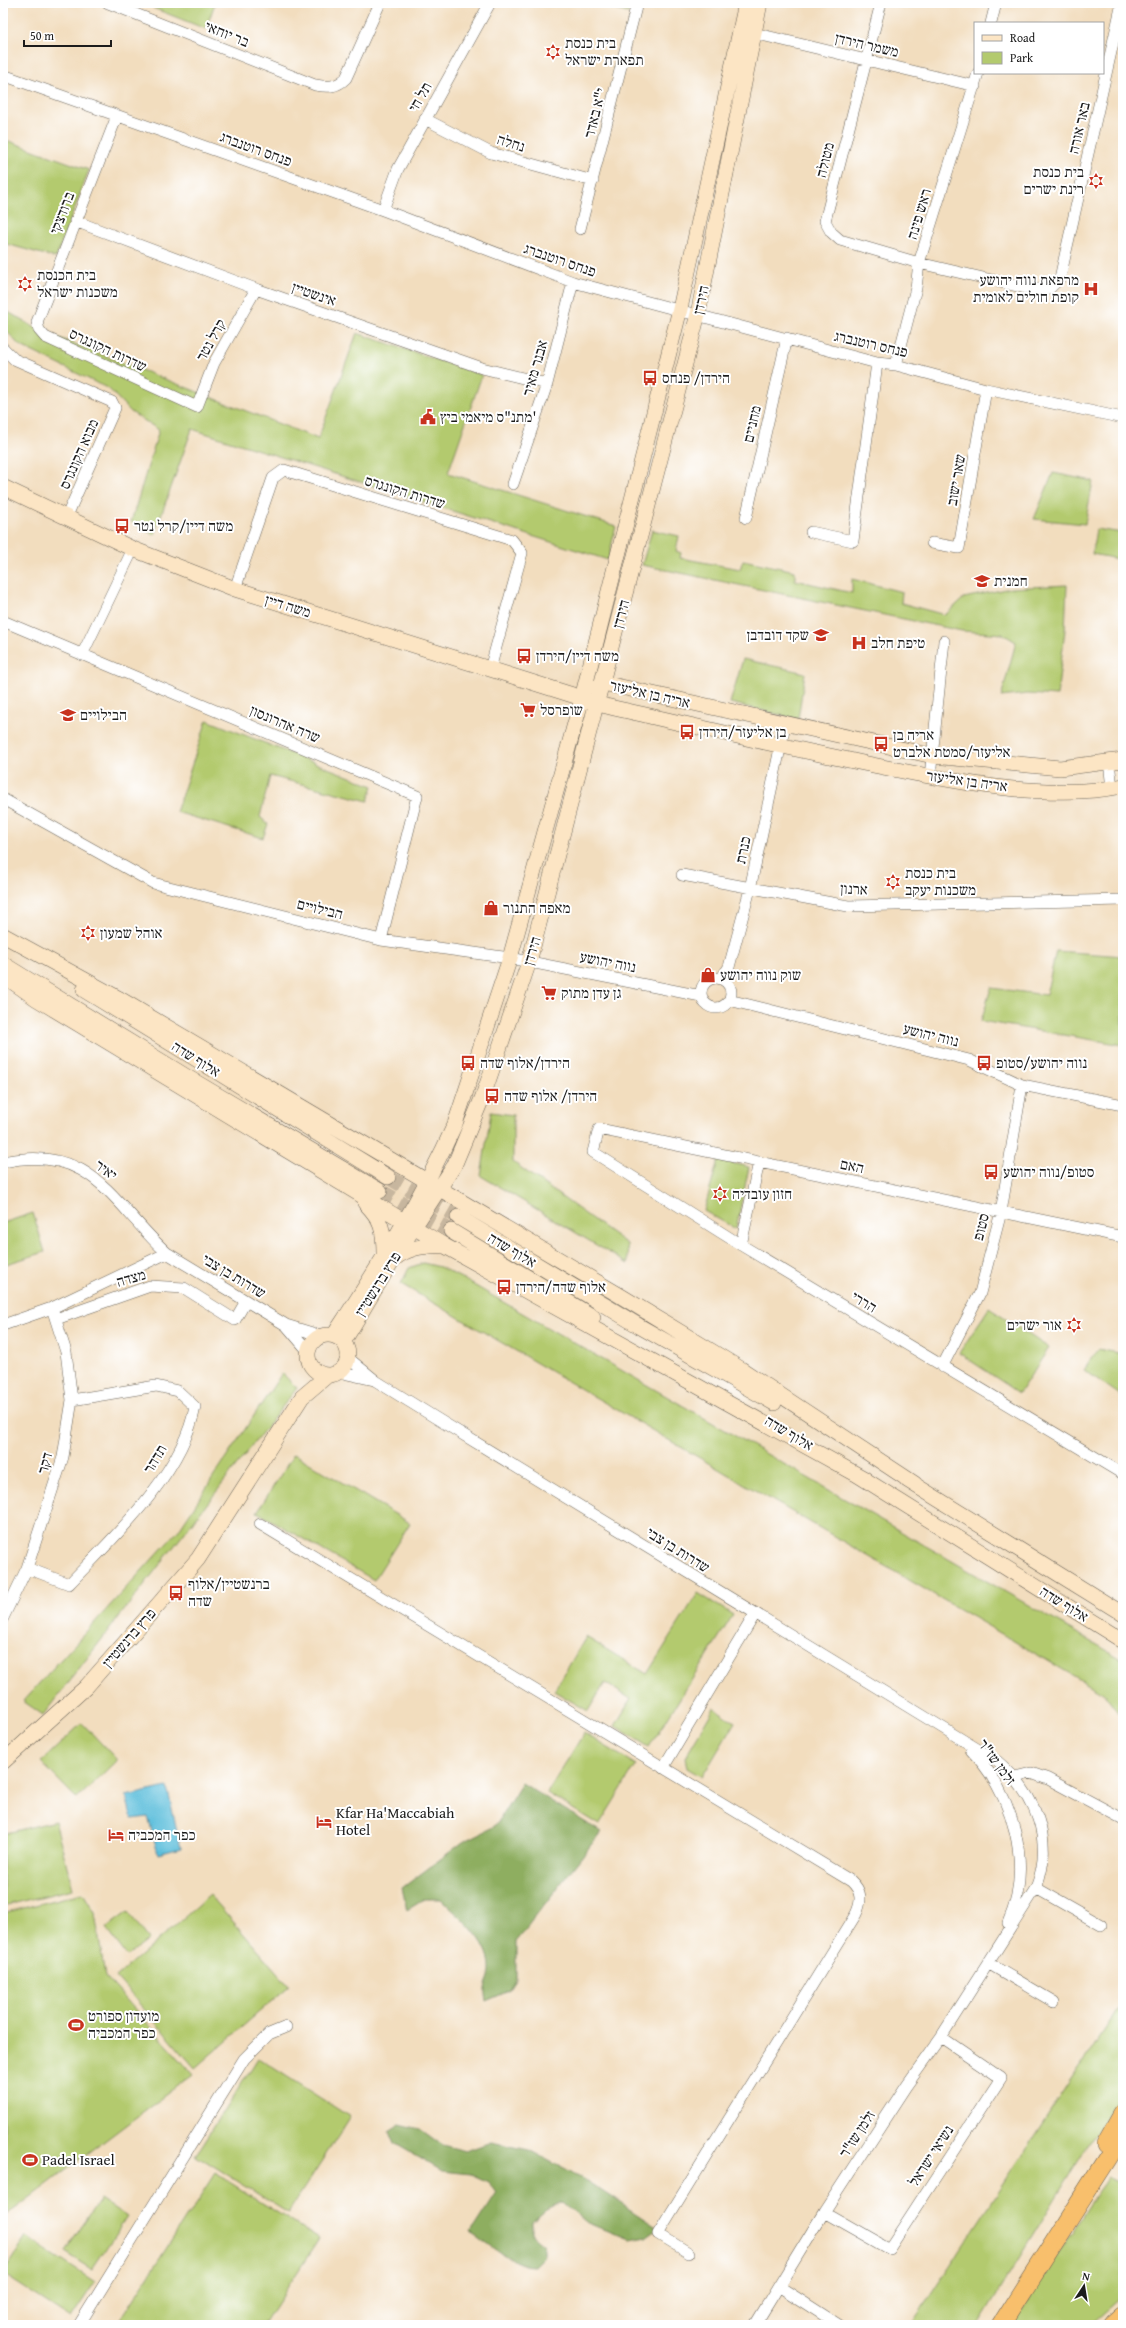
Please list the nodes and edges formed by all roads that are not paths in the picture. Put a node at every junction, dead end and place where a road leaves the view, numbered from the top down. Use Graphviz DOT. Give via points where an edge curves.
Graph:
graph roads {
  1 [pos="108,3"];
  2 [pos="380,3"];
  3 [pos="490,3"];
  4 [pos="637,3"];
  5 [pos="746,3"];
  6 [pos="760,3"];
  7 [pos="881,3"];
  8 [pos="996,3"];
  9 [pos="1122,3"];
  10 [pos="991,22"];
  11 [pos="753,33"];
  12 [pos="866,61"];
  13 [pos="978,74"];
  14 [pos="3,75"];
  15 [pos="974,86"];
  16 [pos="117,116"];
  17 [pos="425,119"];
  18 [pos="594,181"];
  19 [pos="383,210"];
  20 [pos="75,221"];
  21 [pos="580,229"];
  22 [pos="919,262"];
  23 [pos="573,282"];
  24 [pos="256,289"];
  25 [pos="680,309"];
  26 [pos="698,314"];
  27 [pos="37,322"];
  28 [pos="787,338"];
  29 [pos="3,348"];
  30 [pos="877,363"];
  31 [pos="896,365"];
  32 [pos="547,384"];
  33 [pos="986,389"];
  34 [pos="197,407"];
  35 [pos="1123,418"];
  36 [pos="513,484"];
  37 [pos="3,487"];
  38 [pos="66,518"];
  39 [pos="746,518"];
  40 [pos="811,532"];
  41 [pos="932,543"];
  42 [pos="133,549"];
  43 [pos="234,589"];
  44 [pos="3,621"];
  45 [pos="944,641"];
  46 [pos="82,655"];
  47 [pos="490,668"];
  48 [pos="603,683"];
  49 [pos="582,698"];
  50 [pos="597,704"];
  51 [pos="785,725"];
  52 [pos="780,746"];
  53 [pos="933,756"];
  54 [pos="1116,761"];
  55 [pos="930,777"];
  56 [pos="1118,787"];
  57 [pos="3,800"];
  58 [pos="682,875"];
  59 [pos="750,889"];
  60 [pos="1123,900"];
  61 [pos="3,935"];
  62 [pos="381,940"];
  63 [pos="3,943"];
  64 [pos="510,958"];
  65 [pos="529,962"];
  66 [pos="3,964"];
  67 [pos="3,975"];
  68 [pos="721,979"];
  69 [pos="701,996"];
  70 [pos="729,1000"];
  71 [pos="1022,1085"];
  72 [pos="1123,1105"];
  73 [pos="593,1152"];
  74 [pos="3,1162"];
  75 [pos="759,1162"];
  76 [pos="388,1177"];
  77 [pos="427,1181"];
  78 [pos="441,1189"];
  79 [pos="353,1191"];
  80 [pos="380,1191"];
  81 [pos="1001,1212"];
  82 [pos="458,1217"];
  83 [pos="409,1225"];
  84 [pos="451,1232"];
  85 [pos="1123,1237"];
  86 [pos="445,1246"];
  87 [pos="742,1246"];
  88 [pos="167,1253"];
  89 [pos="388,1258"];
  90 [pos="246,1301"];
  91 [pos="52,1308"];
  92 [pos="56,1319"];
  93 [pos="3,1325"];
  94 [pos="286,1325"];
  95 [pos="333,1338"];
  96 [pos="309,1356"];
  97 [pos="348,1358"];
  98 [pos="942,1367"];
  99 [pos="333,1373"];
  100 [pos="376,1381"];
  101 [pos="302,1397"];
  102 [pos="72,1400"];
  103 [pos="1123,1474"];
  104 [pos="865,1479"];
  105 [pos="915,1484"];
  106 [pos="260,1524"];
  107 [pos="28,1568"];
  108 [pos="755,1614"];
  109 [pos="1123,1614"];
  110 [pos="3,1618"];
  111 [pos="1123,1642"];
  112 [pos="965,1743"];
  113 [pos="3,1762"];
  114 [pos="663,1768"];
  115 [pos="1015,1777"];
  116 [pos="1123,1819"];
  117 [pos="1036,1888"];
  118 [pos="1101,1925"];
  119 [pos="988,1963"];
  120 [pos="1054,2002"];
  121 [pos="286,2027"];
  122 [pos="941,2037"];
  123 [pos="1123,2113"];
  124 [pos="1123,2134"];
  125 [pos="824,2212"];
  126 [pos="689,2253"];
  127 [pos="780,2287"];
  128 [pos="1022,2293"];
  129 [pos="1123,2316"];
  130 [pos="79,2325"];
  131 [pos="755,2325"];
  132 [pos="839,2325"];
  133 [pos="1002,2325"];
  134 [pos="1113,2325"];
  1 -- 2 [label="street, בר יוחאי" via="315,85 336,86 346,78"];
  3 -- 17 [label="street, תל חי"];
  4 -- 18 [label="street, י\"א באדר"];
  5 -- 25 [label="street, הירדן"];
  6 -- 11 [label="street, הירדן"];
  7 -- 12 [label="street, מטולה"];
  8 -- 10 [label="street"];
  9 -- 22 [label="street, באר אורה" via="1060,278 1050,288 1034,290"];
  11 -- 12 [label="street, משמר הירדן"];
  11 -- 26 [label="street, הירדן"];
  12 -- 15 [label="street, משמר הירדן"];
  12 -- 22 [label="street, מטולה" via="825,221 831,232 840,240"];
  13 -- 15 [label="street, ראש פינה"];
  14 -- 16 [label="street, פנחס רוטנברג"];
  15 -- 22 [label="street, ראש פינה"];
  16 -- 19 [label="street, פנחס רוטנברג"];
  16 -- 20 [label="street, ברודצקי"];
  17 -- 18 [label="street, נחלה" via="492,153"];
  17 -- 19 [label="street, תל חי" via="398,169"];
  18 -- 21 [label="street, י\"א באדר"];
  19 -- 23 [label="street, פנחס רוטנברג"];
  20 -- 24 [label="street, אינשטיין"];
  20 -- 27 [label="street, ברודצקי"];
  22 -- 31 [label="street, ראש פינה" via="916,288"];
  23 -- 25 [label="street, פנחס רוטנברג"];
  23 -- 32 [label="street, אבנר מאיר"];
  24 -- 32 [label="street, אינשטיין" via="482,368"];
  24 -- 34 [label="street, קרל נטר" via="214,364"];
  25 -- 26 [label="street, פנחס רוטנברג"];
  25 -- 49 [label="street, הירדן"];
  26 -- 28 [label="street, פנחס רוטנברג"];
  26 -- 48 [label="street, הירדן"];
  27 -- 34 [label="street, שדרות הקונגרס" via="45,337"];
  28 -- 30 [label="street, פנחס רוטנברג"];
  28 -- 39 [label="street, מחניים"];
  29 -- 38 [label="street, מבוא הקונגרס" via="14,360 112,402 115,408"];
  30 -- 31 [label="street, פנחס רוטנברג"];
  30 -- 40 [label="street" via="853,541"];
  31 -- 33 [label="street, פנחס רוטנברג"];
  32 -- 36 [label="street, אבנר מאיר"];
  33 -- 35 [label="street, פנחס רוטנברג"];
  33 -- 41 [label="street, שאר ישוב" via="959,548"];
  37 -- 38 [label="street, משה דיין"];
  38 -- 42 [label="street, משה דיין"];
  42 -- 43 [label="street, משה דיין"];
  42 -- 46 [label="street"];
  43 -- 47 [label="street, משה דיין"];
  43 -- 47 [label="street, שדרות הקונגרס" via="273,478 284,470 512,540 522,554"];
  44 -- 46 [label="street, שרה אהרונסון"];
  45 -- 53 [label="street"];
  46 -- 62 [label="street, שרה אהרונסון" via="417,796"];
  47 -- 49 [label="street, משה דיין"];
  48 -- 49 [label="street, אריה בן אליעזר"];
  48 -- 50 [label="street, הירדן"];
  48 -- 51 [label="street, אריה בן אליעזר"];
  49 -- 50 [label="street, אריה בן אליעזר"];
  49 -- 64 [label="street, הירדן"];
  50 -- 52 [label="street, אריה בן אליעזר"];
  50 -- 65 [label="street, הירדן"];
  51 -- 52 [label="street, כנרת"];
  51 -- 53 [label="street, אריה בן אליעזר"];
  52 -- 55 [label="street, אריה בן אליעזר"];
  52 -- 59 [label="street, כנרת"];
  53 -- 54 [label="street, אריה בן אליעזר" via="1060,768"];
  53 -- 55 [label="street"];
  54 -- 56 [label="street"];
  55 -- 56 [label="street, אריה בן אליעזר" via="1062,792"];
  57 -- 62 [label="street, הבילויים" via="153,882"];
  58 -- 59 [label="street, ארנון"];
  59 -- 60 [label="street, ארנון" via="848,906"];
  59 -- 68 [label="street, כנרת" via="730,968"];
  61 -- 77 [label="street" via="118,998"];
  62 -- 64 [label="street, הבילויים"];
  63 -- 76 [label="street, אלוף שדה" via="104,1002"];
  64 -- 65 [label="street, נווה יהושע"];
  64 -- 77 [label="street, הירדן" via="455,1124"];
  65 -- 69 [label="street, נווה יהושע"];
  65 -- 78 [label="street, הירדן" via="484,1096 454,1166"];
  66 -- 80 [label="street, אלוף שדה"];
  67 -- 79 [label="street" via="37,999"];
  68 -- 69 [label="street" via="706,982 701,990"];
  68 -- 70 [label="street" via="731,990"];
  69 -- 70 [label="street" via="706,1004 714,1008 723,1006"];
  70 -- 71 [label="street, נווה יהושע" via="969,1060"];
  71 -- 72 [label="street, נווה יהושע"];
  71 -- 81 [label="street, סטופ"];
  73 -- 75 [label="street, האם" via="599,1129"];
  73 -- 87 [label="street, הררי"];
  74 -- 88 [label="street, יאיר" via="25,1157 58,1161 94,1176"];
  75 -- 81 [label="street, האם"];
  75 -- 87 [label="street"];
  77 -- 78 [label="street"];
  77 -- 83 [label="street, הירדן"];
  78 -- 83 [label="street, הירדן"];
  78 -- 105 [label="street" via="734,1365"];
  79 -- 83 [label="street"];
  79 -- 89 [label="street" via="380,1220"];
  81 -- 85 [label="street, האם"];
  81 -- 98 [label="street, סטופ" via="980,1293"];
  82 -- 105 [label="street, אלוף שדה" via="639,1326"];
  83 -- 86 [label="street"];
  83 -- 89 [label="street, פרץ ברנשטיין"];
  84 -- 104 [label="street, אלוף שדה"];
  86 -- 89 [label="street" via="408,1251"];
  86 -- 104 [label="street"];
  87 -- 98 [label="street, הררי"];
  88 -- 90 [label="street, שדרות בן צבי"];
  88 -- 91 [label="street, מצדה"];
  89 -- 95 [label="street, פרץ ברנשטיין"];
  90 -- 92 [label="street, מצדה" via="235,1320 184,1288 150,1286"];
  90 -- 94 [label="street, שדרות בן צבי"];
  91 -- 92 [label="street, דקר"];
  91 -- 93 [label="street, מצדה"];
  92 -- 102 [label="street, דקר" via="66,1352"];
  94 -- 95 [label="street, שדרות בן צבי"];
  94 -- 96 [label="street, שדרות בן צבי"];
  95 -- 96 [label="street" via="313,1342"];
  95 -- 97 [label="street" via="348,1352"];
  96 -- 99 [label="street" via="315,1369"];
  96 -- 101 [label="street, פרץ ברנשטיין"];
  97 -- 99 [label="street" via="343,1368"];
  97 -- 100 [label="street, שדרות בן צבי"];
  98 -- 103 [label="street, הררי"];
  99 -- 100 [label="street, שדרות בן צבי"];
  99 -- 101 [label="street, פרץ ברנשטיין"];
  100 -- 108 [label="street, שדרות בן צבי"];
  101 -- 113 [label="street, פרץ ברנשטיין" via="198,1559 86,1687"];
  102 -- 107 [label="street, דקר" via="63,1457"];
  102 -- 107 [label="street, תדהר" via="156,1386 178,1391 195,1407 192,1424 152,1492 122,1529 69,1584"];
  104 -- 111 [label="street, אלוף שדה"];
  105 -- 109 [label="street, אלוף שדה"];
  106 -- 114 [label="street"];
  107 -- 110 [label="street, דקר"];
  108 -- 112 [label="street, שדרות בן צבי"];
  108 -- 114 [label="street"];
  112 -- 115 [label="street, זלמן שז\"ר" via="997,1761"];
  112 -- 119 [label="street, זלמן שז\"ר" via="994,1779 1006,1801 1018,1848 1016,1901"];
  114 -- 126 [label="street" via="851,1882 861,1898 856,1914 658,2234"];
  115 -- 116 [label="street" via="1031,1773 1048,1779"];
  115 -- 117 [label="street, זלמן שז\"ר" via="1034,1807 1043,1844 1043,1863"];
  117 -- 118 [label="street"];
  117 -- 119 [label="street, זלמן שז\"ר"];
  119 -- 120 [label="street"];
  119 -- 122 [label="street, זלמן שז\"ר"];
  121 -- 130 [label="street" via="269,2034 244,2059"];
  122 -- 125 [label="street, זלמן שז\"ר"];
  122 -- 125 [label="street, נשיאי ישראל" via="1001,2078 889,2249"];
  123 -- 128 [label="highway"];
  124 -- 128 [label="highway"];
  125 -- 127 [label="street, זלמן שז\"ר"];
  127 -- 131 [label="street, זלמן שז\"ר"];
  127 -- 132 [label="street"];
  128 -- 133 [label="highway"];
  129 -- 134 [label="highway"];
}
